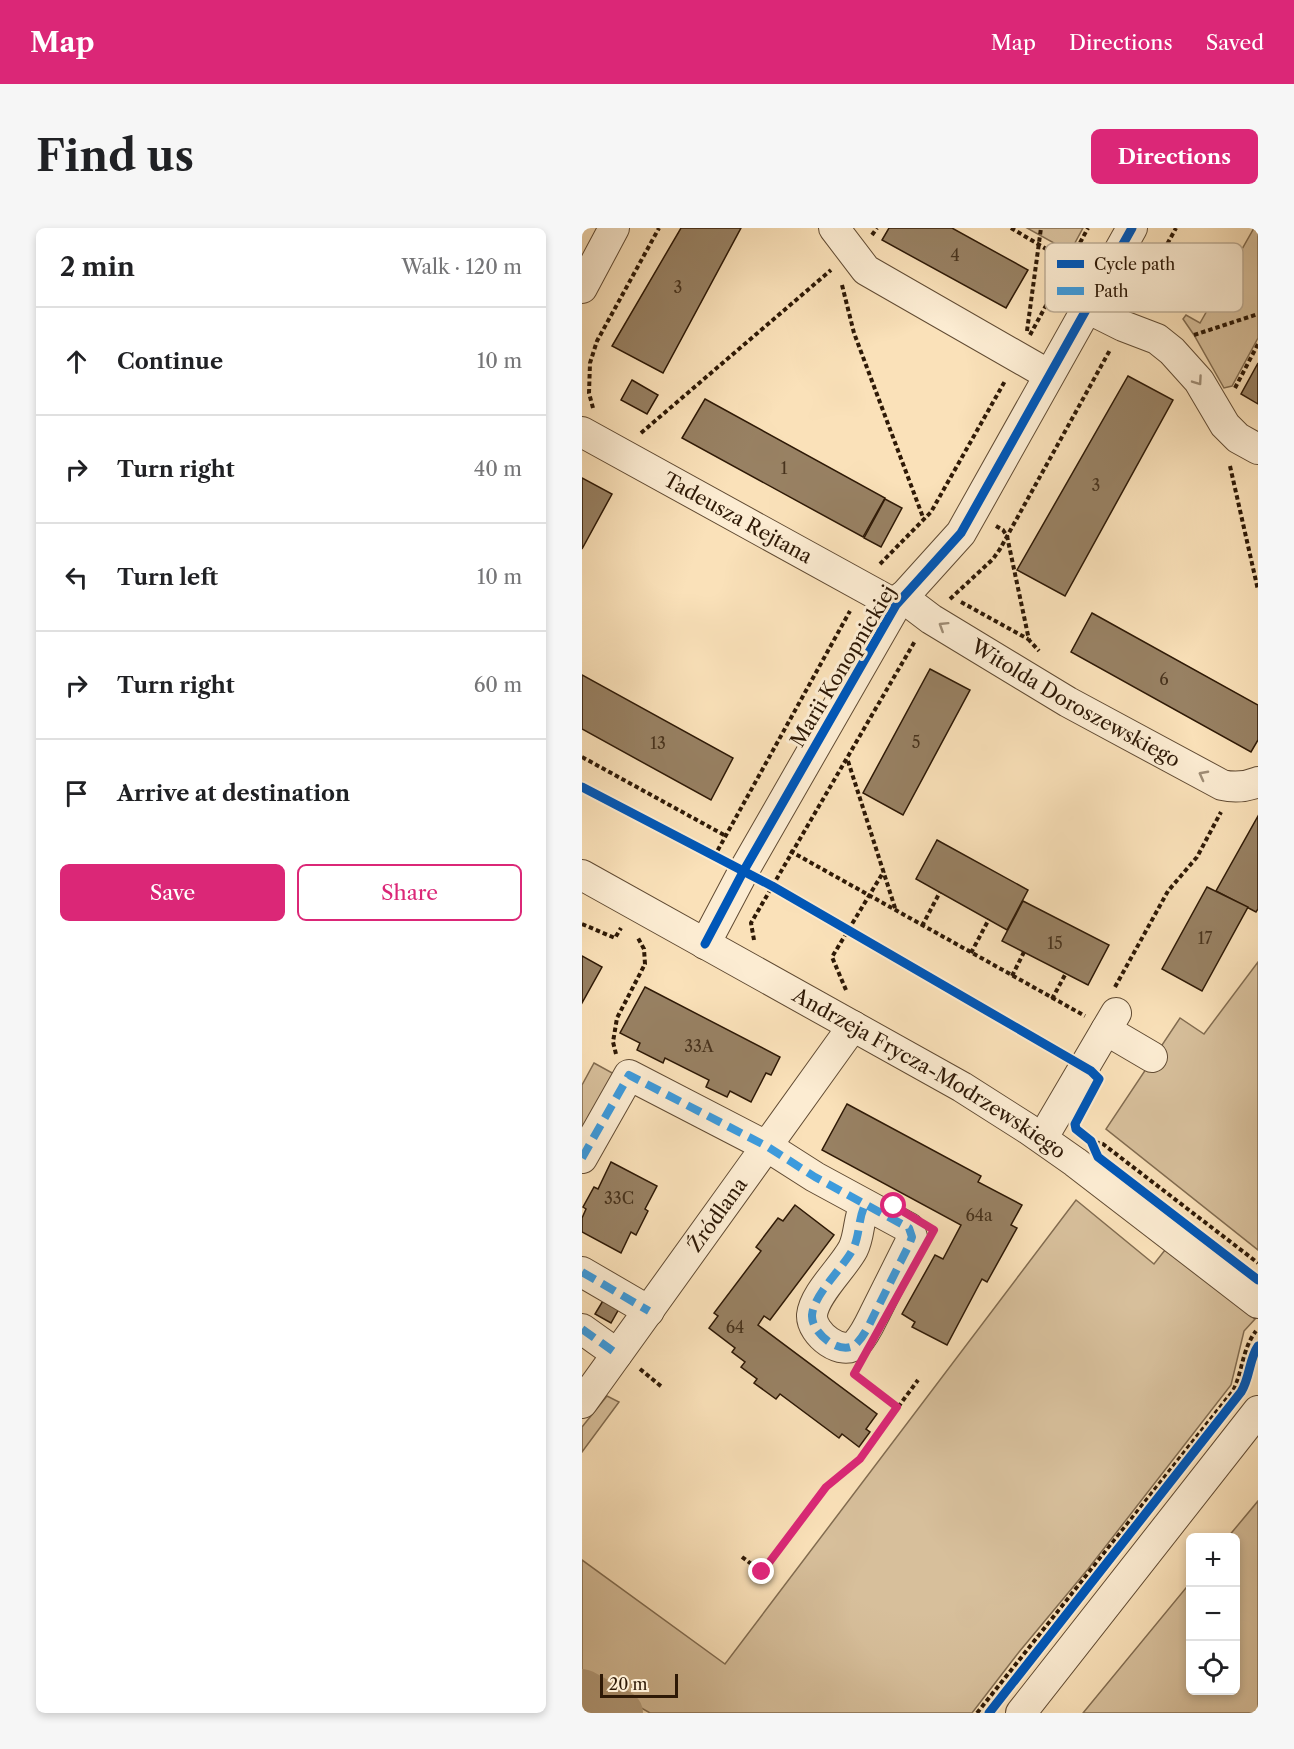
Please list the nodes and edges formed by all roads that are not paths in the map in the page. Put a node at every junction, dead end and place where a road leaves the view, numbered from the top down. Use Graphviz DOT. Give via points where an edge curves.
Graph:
graph roads {
  1 [pos="614,228"];
  2 [pos="834,228"];
  3 [pos="1132,228"];
  4 [pos="1123,243"];
  5 [pos="582,288"];
  6 [pos="1084,312"];
  7 [pos="1095,312"];
  8 [pos="1049,375"];
  9 [pos="588,422"];
  10 [pos="1258,449"];
  11 [pos="899,601"];
  12 [pos="1246,785"];
  13 [pos="582,875"];
  14 [pos="705,944"];
  15 [pos="853,1026"];
  16 [pos="1152,1057"];
  17 [pos="1041,1137"];
  18 [pos="768,1147"];
  19 [pos="582,1158"];
  20 [pos="865,1205"];
  21 [pos="582,1272"];
  22 [pos="1258,1303"];
  23 [pos="649,1311"];
  24 [pos="582,1329"];
  25 [pos="628,1358"];
  26 [pos="582,1403"];
  27 [pos="1258,1411"];
  28 [pos="1021,1713"];
  1 -- 5 [label="street"];
  2 -- 8 [label="street" via="866,270"];
  3 -- 4 [label="street, Marii Konopnickiej"];
  6 -- 8 [label="street, Marii Konopnickiej"];
  7 -- 10 [label="street, one-way" via="1157,339 1199,381 1225,425"];
  8 -- 11 [label="street, Marii Konopnickiej" via="961,532"];
  9 -- 11 [label="street, Tadeusza Rejtana" via="863,587"];
  12 -- 11 [label="street, Witolda Doroszewskiego, one-way" via="1212,780 1068,702"];
  11 -- 14 [label="street, Marii Konopnickiej"];
  13 -- 14 [label="street, Andrzeja Frycza-Modrzewskiego"];
  14 -- 15 [label="street, Andrzeja Frycza-Modrzewskiego"];
  15 -- 17 [label="street, Andrzeja Frycza-Modrzewskiego"];
  15 -- 18 [label="street, Źródlana"];
  16 -- 17 [label="street" via="1105,1013"];
  17 -- 22 [label="street, Andrzeja Frycza-Modrzewskiego"];
  18 -- 19 [label="street" via="629,1074"];
  18 -- 20 [label="street"];
  18 -- 23 [label="street, Źródlana"];
  21 -- 23 [label="street"];
  23 -- 25 [label="street, Źródlana"];
  24 -- 25 [label="street"];
  25 -- 26 [label="street, Źródlana"];
  27 -- 28 [label="street"];
}
